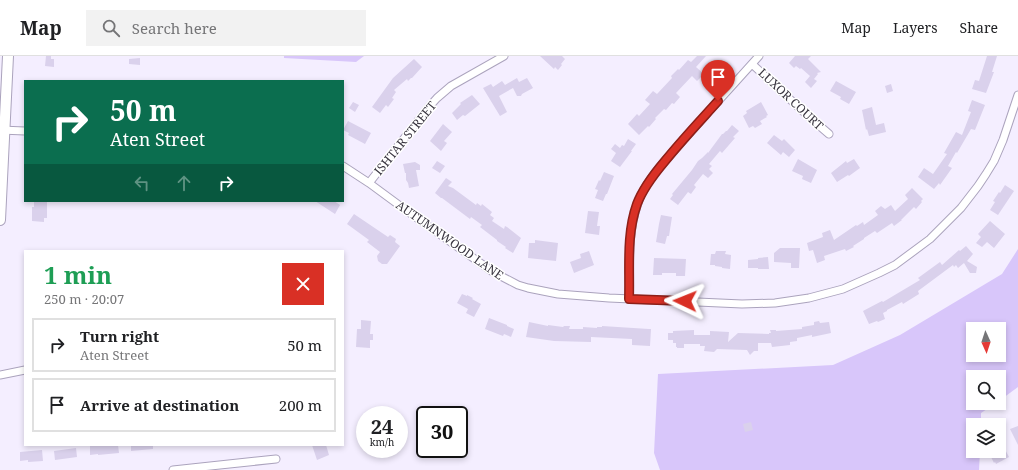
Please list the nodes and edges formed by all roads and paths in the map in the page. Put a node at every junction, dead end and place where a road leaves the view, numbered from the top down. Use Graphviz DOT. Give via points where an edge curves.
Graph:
graph roads {
  1 [pos="8,56"];
  2 [pos="504,56"];
  3 [pos="759,56"];
  4 [pos="752,64"];
  5 [pos="1018,98"];
  6 [pos="2,130"];
  7 [pos="24,131"];
  8 [pos="829,134"];
  9 [pos="344,167"];
  10 [pos="369,183"];
  11 [pos="0,220"];
  12 [pos="629,299"];
  13 [pos="24,370"];
  14 [pos="0,374"];
  15 [pos="276,459"];
  16 [pos="173,470"];
  1 -- 6 [label="main road"];
  2 -- 10 [label="street, ISHTAR STREET" via="451,86 437,98"];
  3 -- 4 [label="street"];
  4 -- 8 [label="street, LUXOR COURT"];
  4 -- 12 [label="street" via="669,156 641,196 629,248"];
  5 -- 12 [label="street, AUTUMNWOOD LANE" via="994,161 978,186 961,208 930,239 895,265 843,289 809,298 779,302 742,304"];
  6 -- 7 [label="street"];
  6 -- 11 [label="main road"];
  9 -- 10 [label="street, AUTUMNWOOD LANE"];
  10 -- 12 [label="street, AUTUMNWOOD LANE" via="504,279 542,292"];
  13 -- 14 [label="street"];
  15 -- 16 [label="street"];
}
